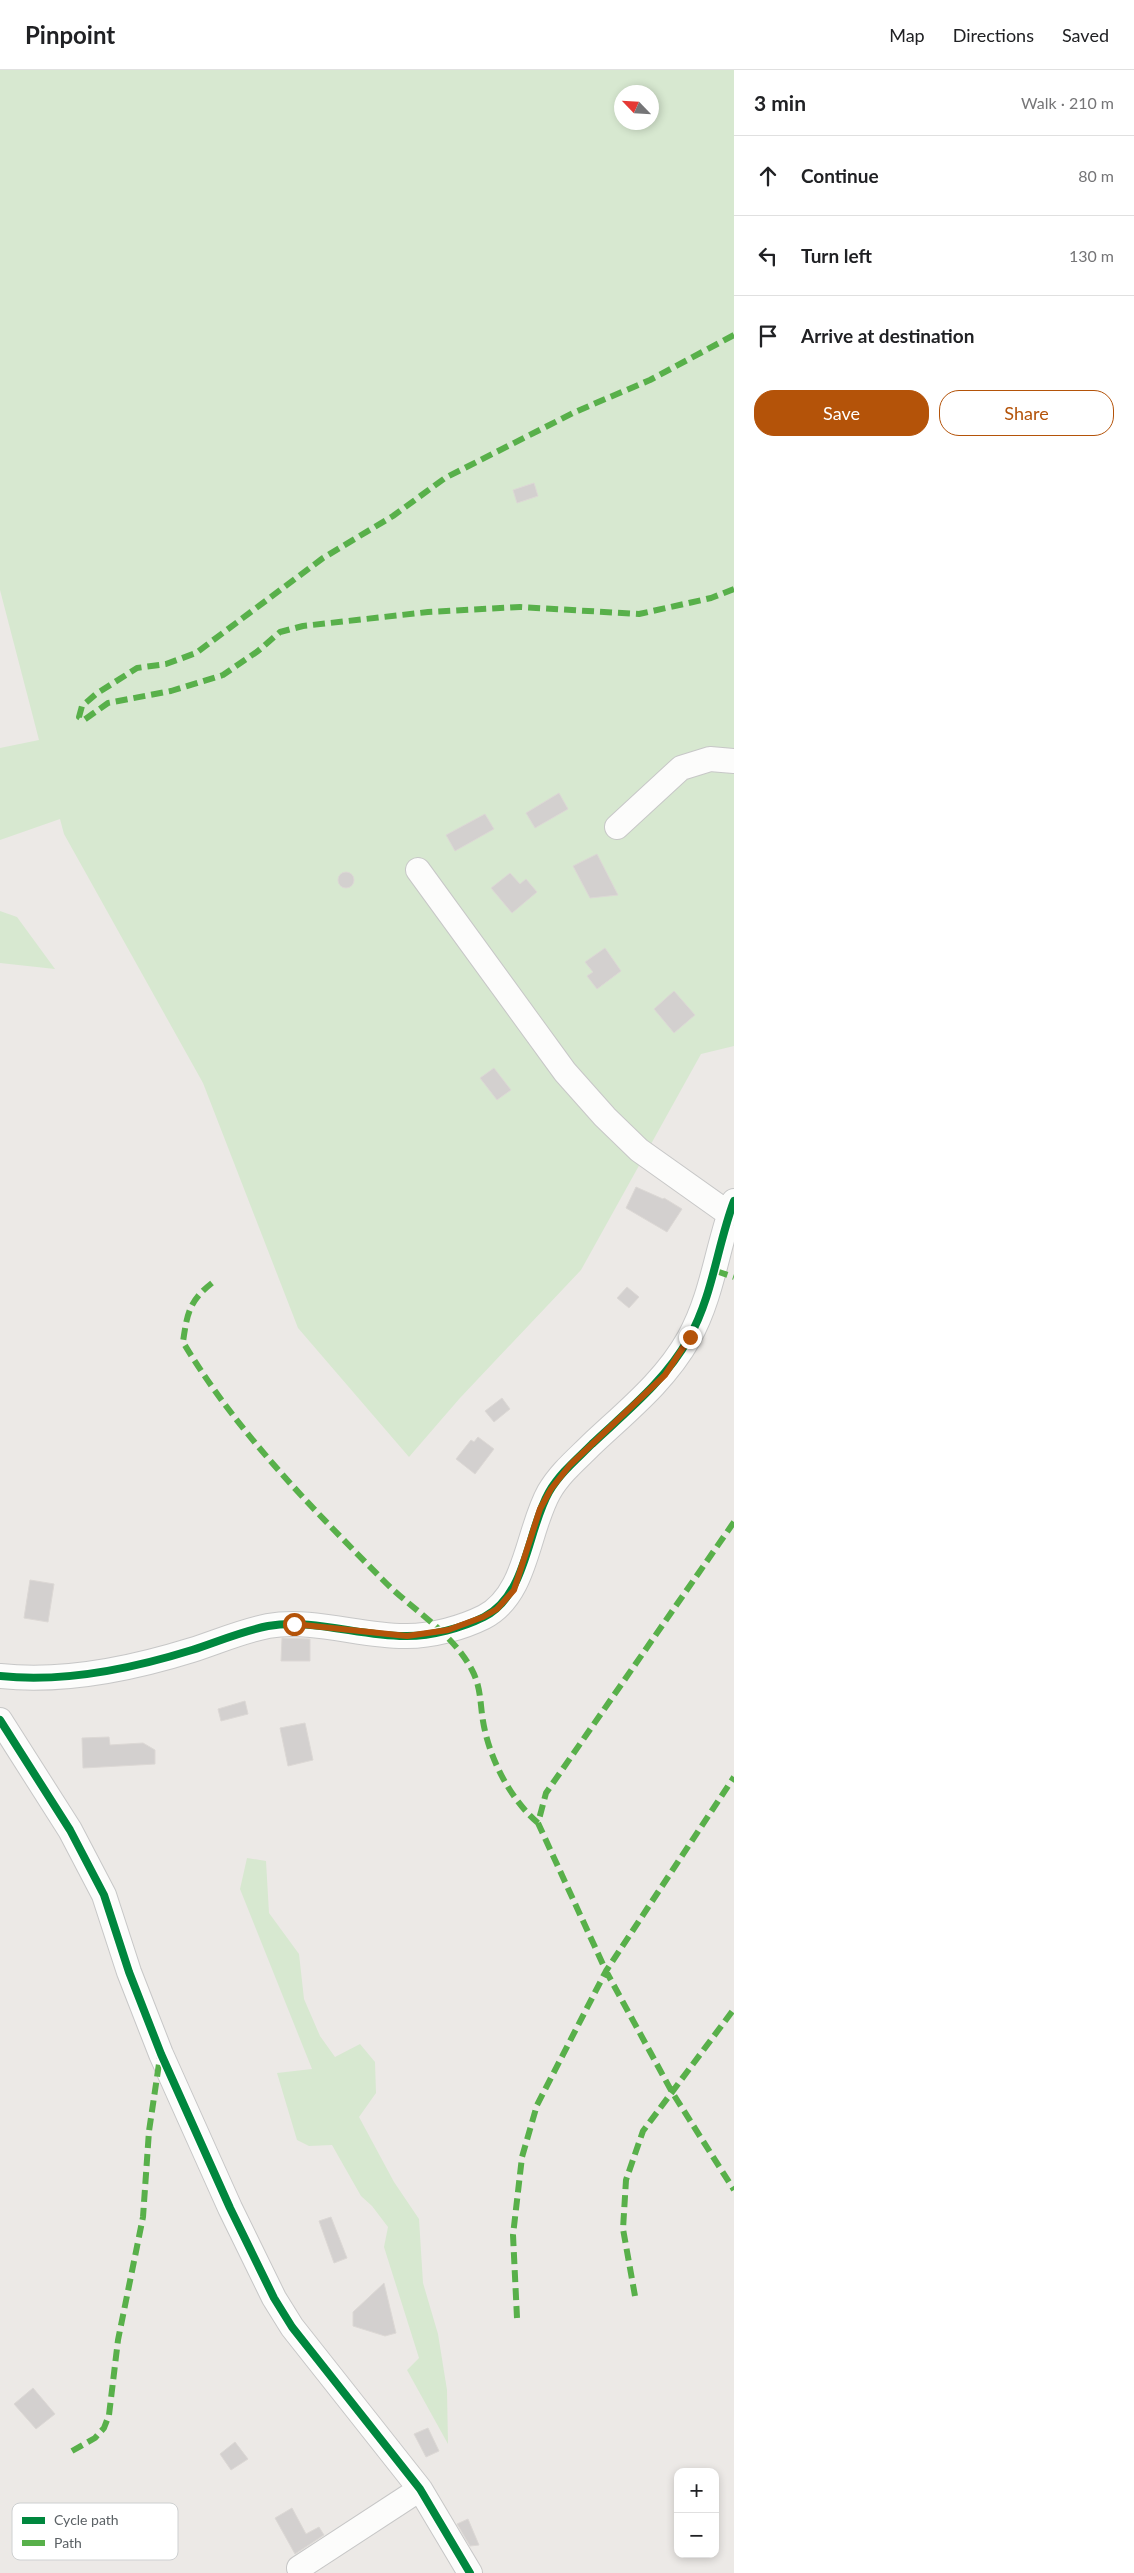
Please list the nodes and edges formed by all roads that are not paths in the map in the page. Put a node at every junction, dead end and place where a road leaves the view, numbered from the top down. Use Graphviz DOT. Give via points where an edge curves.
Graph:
graph roads {
  1 [pos="734,761"];
  2 [pos="617,827"];
  3 [pos="418,870"];
  4 [pos="732,1207"];
  5 [pos="0,1676"];
  6 [pos="0,1720"];
  7 [pos="420,2489"];
  8 [pos="299,2568"];
  9 [pos="470,2573"];
  1 -- 2 [label="street" via="710,759 681,768"];
  3 -- 4 [label="street" via="565,1072 606,1118 640,1150"];
  4 -- 5 [label="street" via="716,1271 690,1337 665,1375 570,1465 551,1489 540,1509 514,1590 497,1609 448,1630 407,1636 294,1624 269,1626 153,1661 96,1673 52,1677"];
  6 -- 7 [label="street" via="70,1830 104,1895 161,2054 274,2298 292,2326"];
  7 -- 8 [label="street"];
  7 -- 9 [label="street"];
}
